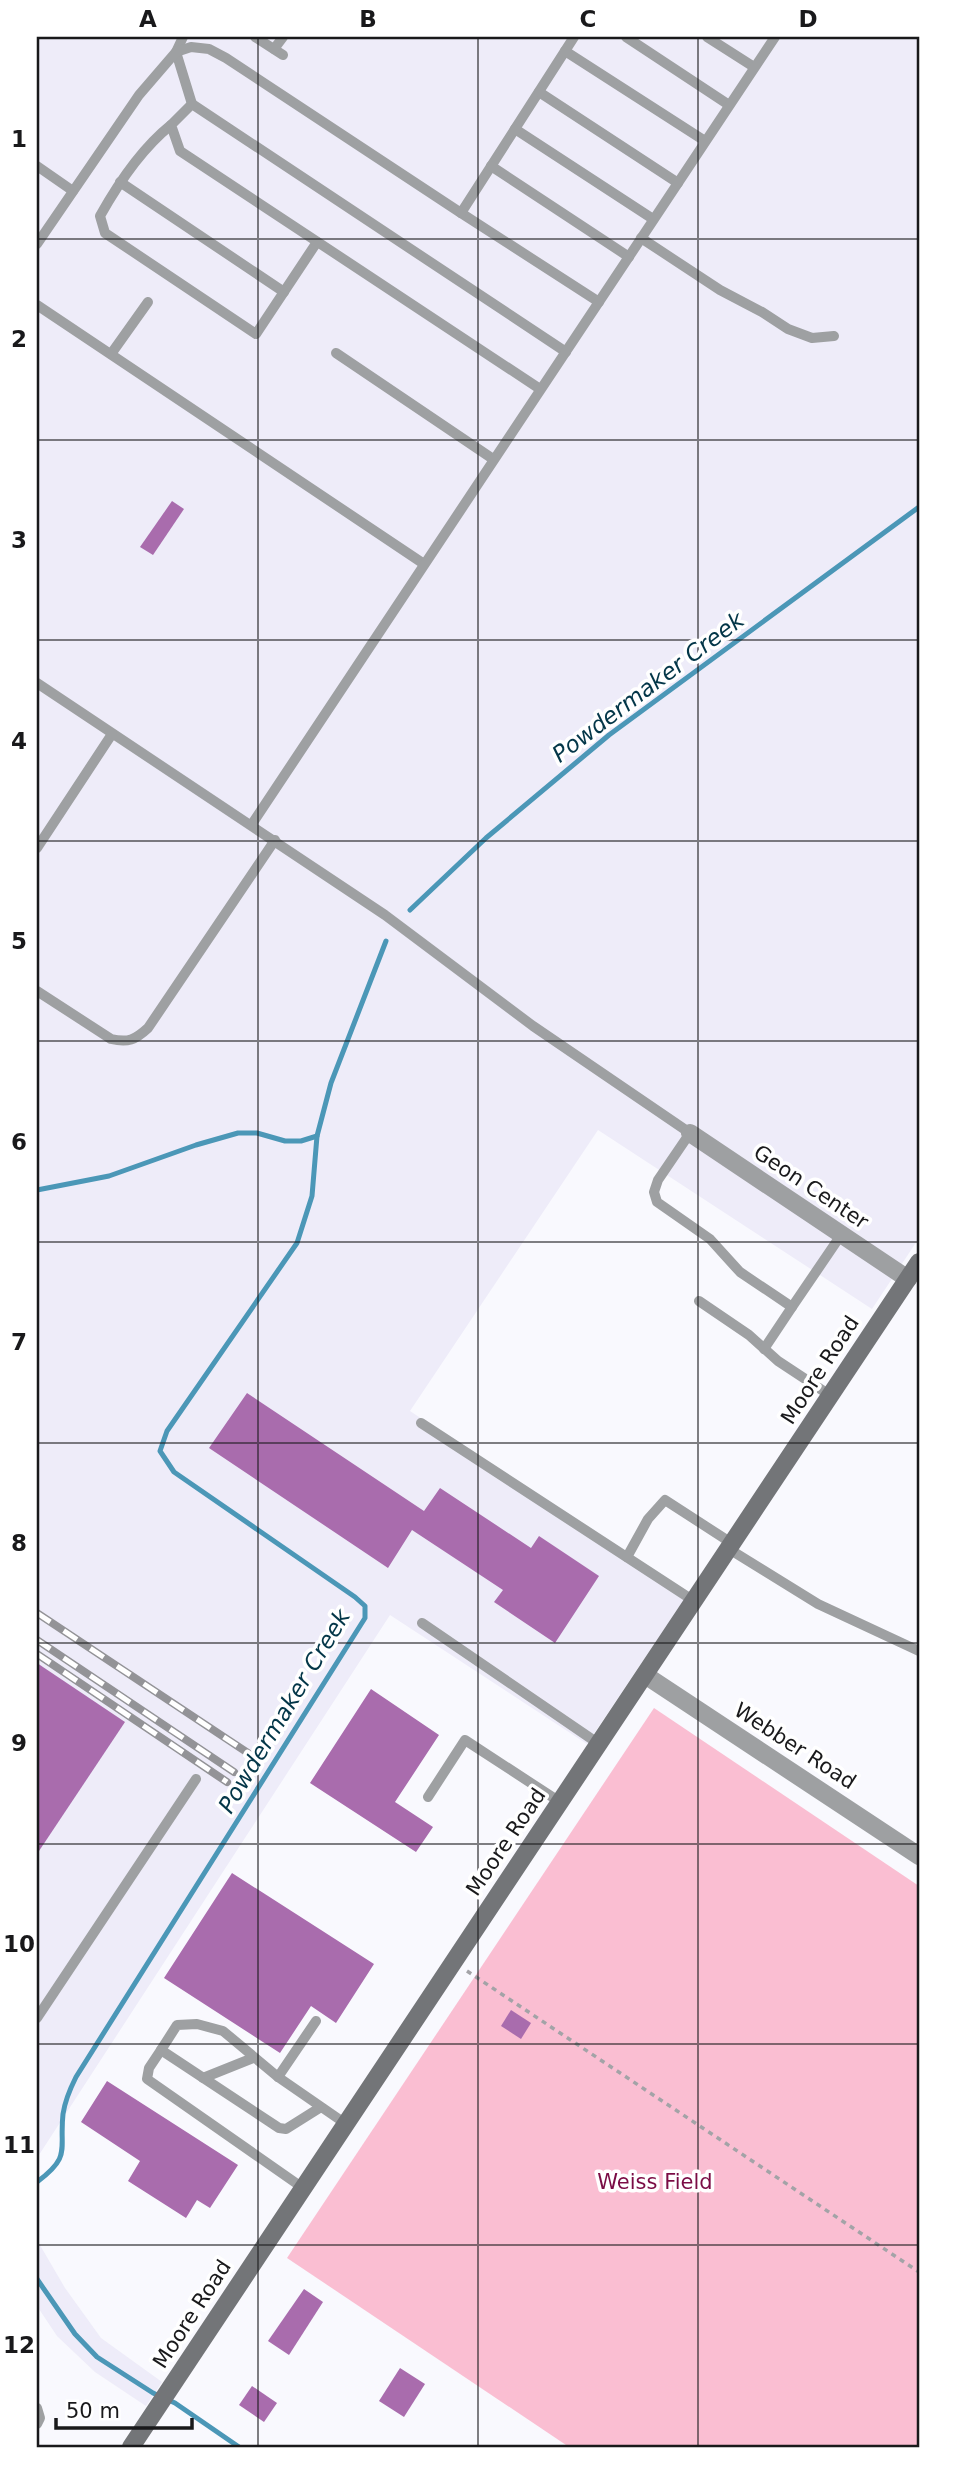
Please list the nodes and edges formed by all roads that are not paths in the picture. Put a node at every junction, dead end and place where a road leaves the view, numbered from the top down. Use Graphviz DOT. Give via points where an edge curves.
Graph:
graph roads {
  1 [pos="183,37"];
  2 [pos="255,37"];
  3 [pos="283,37"];
  4 [pos="574,37"];
  5 [pos="626,37"];
  6 [pos="707,37"];
  7 [pos="775,37"];
  8 [pos="565,51"];
  9 [pos="176,52"];
  10 [pos="754,67"];
  11 [pos="539,92"];
  12 [pos="192,104"];
  13 [pos="729,105"];
  14 [pos="171,125"];
  15 [pos="515,129"];
  16 [pos="705,141"];
  17 [pos="37,166"];
  18 [pos="491,166"];
  19 [pos="120,182"];
  20 [pos="678,183"];
  21 [pos="73,191"];
  22 [pos="461,213"];
  23 [pos="653,219"];
  24 [pos="641,238"];
  25 [pos="317,242"];
  26 [pos="37,244"];
  27 [pos="629,257"];
  28 [pos="284,292"];
  29 [pos="148,302"];
  30 [pos="599,302"];
  31 [pos="37,305"];
  32 [pos="834,336"];
  33 [pos="566,352"];
  34 [pos="336,353"];
  35 [pos="111,355"];
  36 [pos="540,389"];
  37 [pos="493,459"];
  38 [pos="424,564"];
  39 [pos="37,683"];
  40 [pos="112,734"];
  41 [pos="252,824"];
  42 [pos="275,840"];
  43 [pos="37,848"];
  44 [pos="37,991"];
  45 [pos="690,1133"];
  46 [pos="841,1235"];
  47 [pos="919,1262"];
  48 [pos="908,1279"];
  49 [pos="699,1301"];
  50 [pos="792,1307"];
  51 [pos="765,1349"];
  52 [pos="831,1396"];
  53 [pos="421,1423"];
  54 [pos="731,1546"];
  55 [pos="626,1557"];
  56 [pos="694,1601"];
  57 [pos="422,1623"];
  58 [pos="919,1651"];
  59 [pos="645,1675"];
  60 [pos="599,1744"];
  61 [pos="196,1779"];
  62 [pos="428,1797"];
  63 [pos="560,1802"];
  64 [pos="919,1856"];
  65 [pos="37,2018"];
  66 [pos="316,2021"];
  67 [pos="161,2050"];
  68 [pos="253,2058"];
  69 [pos="278,2077"];
  70 [pos="203,2078"];
  71 [pos="321,2107"];
  72 [pos="346,2124"];
  73 [pos="303,2188"];
  74 [pos="37,2408"];
  75 [pos="37,2424"];
  76 [pos="131,2447"];
  1 -- 9 [label="lane"];
  2 -- 3 [label="lane" via="279,52"];
  4 -- 8 [label="lane"];
  5 -- 13 [label="lane"];
  6 -- 10 [label="lane"];
  7 -- 10 [label="lane"];
  8 -- 11 [label="lane"];
  8 -- 16 [label="lane"];
  9 -- 12 [label="lane"];
  9 -- 21 [label="lane" via="139,95"];
  9 -- 22 [label="lane" via="191,47 209,49 226,58"];
  10 -- 13 [label="lane"];
  11 -- 15 [label="lane"];
  11 -- 20 [label="lane"];
  12 -- 14 [label="lane"];
  12 -- 33 [label="lane"];
  13 -- 16 [label="lane"];
  14 -- 19 [label="lane" via="153,139"];
  14 -- 25 [label="lane" via="180,151"];
  15 -- 18 [label="lane"];
  15 -- 23 [label="lane"];
  16 -- 20 [label="lane"];
  17 -- 21 [label="lane"];
  18 -- 22 [label="lane"];
  18 -- 27 [label="lane"];
  19 -- 28 [label="lane"];
  19 -- 28 [label="lane" via="100,216 105,233 256,334"];
  20 -- 23 [label="lane"];
  21 -- 26 [label="lane"];
  22 -- 30 [label="lane"];
  23 -- 24 [label="lane"];
  24 -- 27 [label="lane"];
  24 -- 32 [label="lane" via="788,329 812,338"];
  25 -- 28 [label="lane"];
  25 -- 36 [label="lane"];
  27 -- 30 [label="lane"];
  29 -- 35 [label="lane"];
  30 -- 33 [label="lane"];
  31 -- 35 [label="lane"];
  33 -- 36 [label="lane"];
  34 -- 37 [label="lane"];
  35 -- 38 [label="lane"];
  36 -- 37 [label="lane"];
  37 -- 38 [label="lane"];
  38 -- 41 [label="lane"];
  39 -- 40 [label="lane"];
  40 -- 41 [label="lane"];
  40 -- 43 [label="lane"];
  41 -- 42 [label="lane"];
  42 -- 44 [label="lane" via="148,1028 136,1038 125,1042 111,1039"];
  42 -- 45 [label="lane"];
  45 -- 46 [label="street, Geon Center"];
  45 -- 50 [label="lane" via="658,1180 657,1202 710,1239 740,1272"];
  46 -- 48 [label="street, Geon Center"];
  46 -- 50 [label="lane"];
  47 -- 48 [label="street, Moore Road"];
  48 -- 52 [label="street, Moore Road"];
  49 -- 51 [label="lane"];
  50 -- 51 [label="lane"];
  51 -- 52 [label="lane"];
  52 -- 54 [label="street, Moore Road"];
  53 -- 55 [label="lane"];
  54 -- 55 [label="lane" via="665,1500"];
  54 -- 56 [label="street, Moore Road"];
  54 -- 58 [label="lane" via="818,1604"];
  55 -- 56 [label="lane"];
  56 -- 59 [label="street, Moore Road"];
  57 -- 60 [label="lane"];
  59 -- 60 [label="street, Moore Road"];
  59 -- 64 [label="street, Webber Road"];
  60 -- 63 [label="street, Moore Road"];
  61 -- 65 [label="lane"];
  62 -- 63 [label="lane" via="465,1740"];
  63 -- 72 [label="street, Moore Road"];
  66 -- 69 [label="lane"];
  67 -- 68 [label="lane" via="177,2025 197,2024 223,2031"];
  67 -- 70 [label="lane"];
  67 -- 73 [label="lane" via="147,2079"];
  68 -- 69 [label="lane"];
  68 -- 70 [label="lane"];
  69 -- 71 [label="lane"];
  70 -- 71 [label="lane" via="279,2128 286,2129"];
  71 -- 72 [label="lane"];
  72 -- 73 [label="street, Moore Road"];
  73 -- 76 [label="street, Moore Road"];
  74 -- 75 [label="lane"];
}
